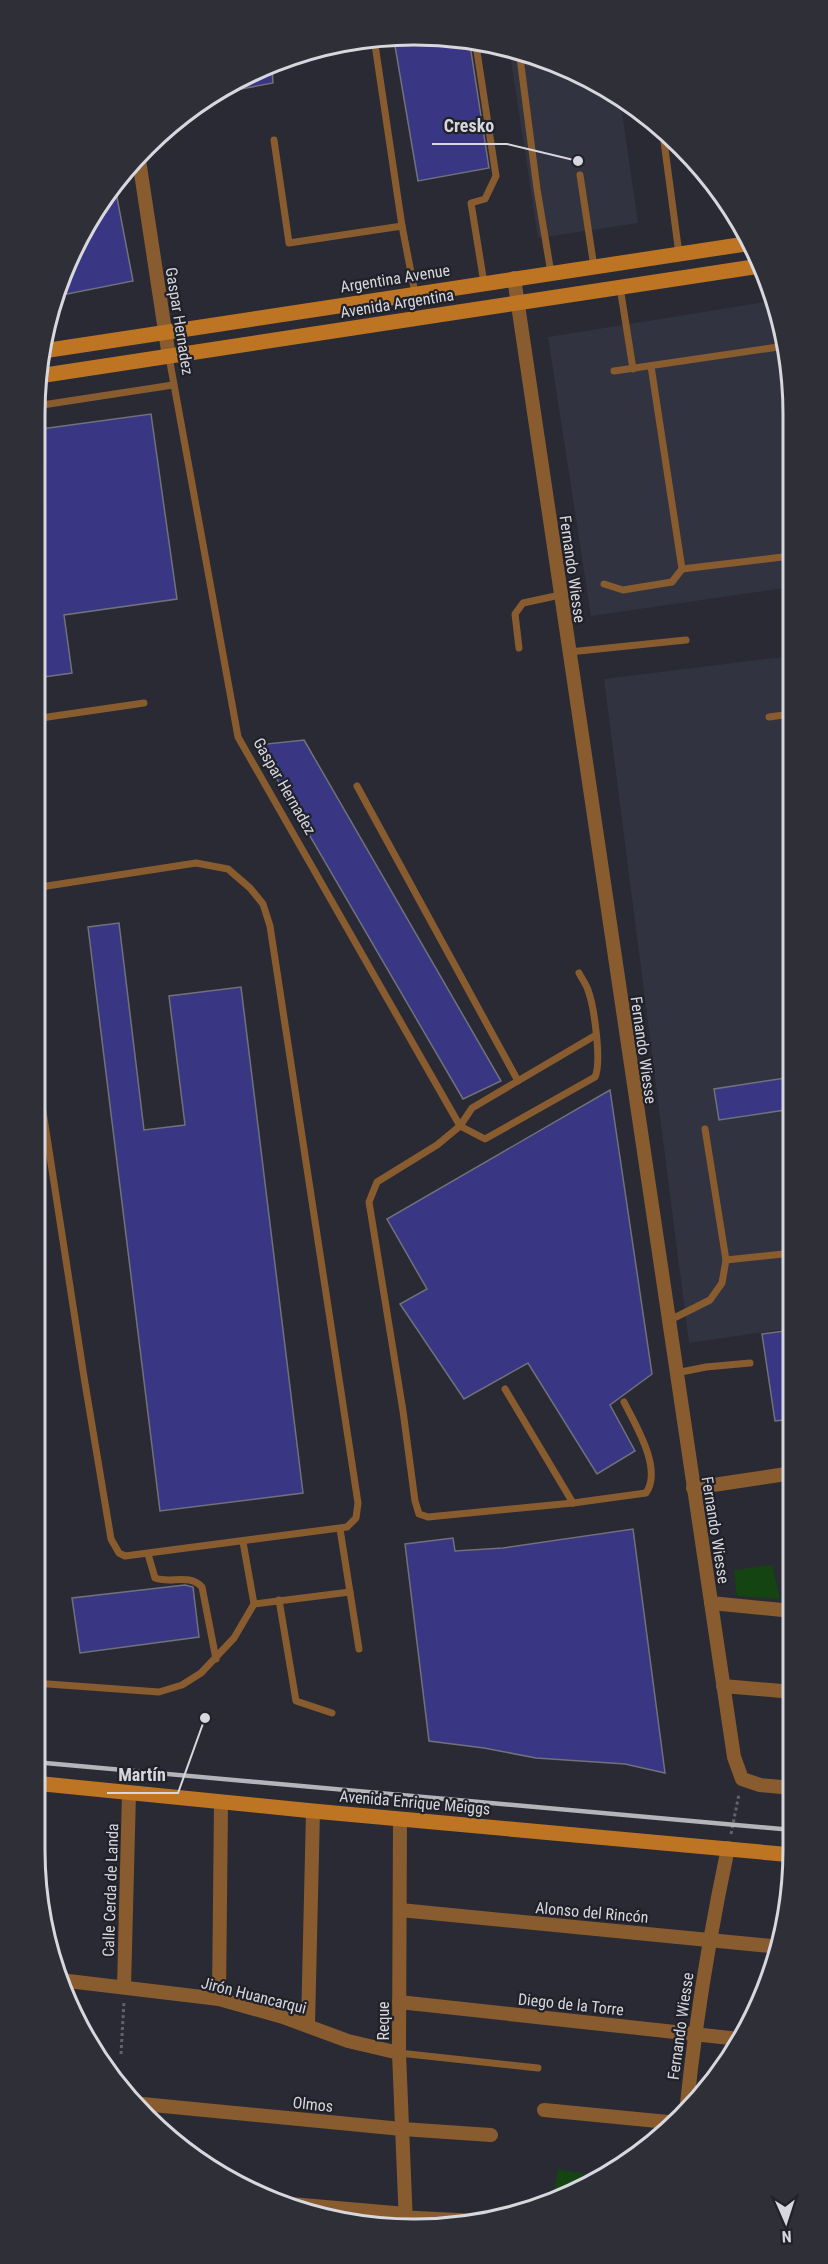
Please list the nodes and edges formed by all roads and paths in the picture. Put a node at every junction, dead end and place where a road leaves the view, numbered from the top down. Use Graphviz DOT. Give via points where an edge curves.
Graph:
graph roads {
  1 [pos="375,47"];
  2 [pos="477,50"];
  3 [pos="520,61"];
  4 [pos="274,140"];
  5 [pos="664,143"];
  6 [pos="140,167"];
  7 [pos="580,175"];
  8 [pos="402,226"];
  9 [pos="742,245"];
  10 [pos="679,254"];
  11 [pos="594,267"];
  12 [pos="752,267"];
  13 [pos="551,273"];
  14 [pos="514,278"];
  15 [pos="484,283"];
  16 [pos="620,287"];
  17 [pos="415,293"];
  18 [pos="517,303"];
  19 [pos="165,332"];
  20 [pos="777,347"];
  21 [pos="51,350"];
  22 [pos="169,357"];
  23 [pos="651,366"];
  24 [pos="633,369"];
  25 [pos="614,371"];
  26 [pos="47,375"];
  27 [pos="173,385"];
  28 [pos="45,405"];
  29 [pos="783,557"];
  30 [pos="682,569"];
  31 [pos="604,584"];
  32 [pos="560,595"];
  33 [pos="686,640"];
  34 [pos="519,648"];
  35 [pos="569,652"];
  36 [pos="144,703"];
  37 [pos="783,715"];
  38 [pos="45,717"];
  39 [pos="769,717"];
  40 [pos="357,786"];
  41 [pos="45,886"];
  42 [pos="579,973"];
  43 [pos="596,1035"];
  44 [pos="519,1081"];
  45 [pos="45,1124"];
  46 [pos="460,1126"];
  47 [pos="705,1129"];
  48 [pos="783,1254"];
  49 [pos="726,1260"];
  50 [pos="668,1321"];
  51 [pos="750,1363"];
  52 [pos="676,1373"];
  53 [pos="505,1389"];
  54 [pos="624,1402"];
  55 [pos="783,1474"];
  56 [pos="693,1488"];
  57 [pos="573,1503"];
  58 [pos="340,1529"];
  59 [pos="243,1542"];
  60 [pos="148,1554"];
  61 [pos="350,1592"];
  62 [pos="279,1600"];
  63 [pos="711,1603"];
  64 [pos="254,1604"];
  65 [pos="783,1610"];
  66 [pos="359,1649"];
  67 [pos="216,1659"];
  68 [pos="45,1684"];
  69 [pos="723,1686"];
  70 [pos="783,1691"];
  71 [pos="332,1713"];
  72 [pos="742,1779"];
  73 [pos="45,1784"];
  74 [pos="783,1787"];
  75 [pos="129,1793"];
  76 [pos="221,1802"];
  77 [pos="313,1811"];
  78 [pos="400,1819"];
  79 [pos="733,1824"];
  80 [pos="728,1848"];
  81 [pos="783,1854"];
  82 [pos="400,1910"];
  83 [pos="709,1940"];
  84 [pos="770,1946"];
  85 [pos="69,1981"];
  86 [pos="124,1987"];
  87 [pos="219,2000"];
  88 [pos="399,2002"];
  89 [pos="308,2025"];
  90 [pos="694,2034"];
  91 [pos="731,2038"];
  92 [pos="399,2053"];
  93 [pos="122,2054"];
  94 [pos="538,2068"];
  95 [pos="688,2097"];
  96 [pos="147,2104"];
  97 [pos="544,2110"];
  98 [pos="663,2122"];
  99 [pos="402,2129"];
  100 [pos="491,2135"];
  101 [pos="331,2209"];
  102 [pos="402,2219"];
  103 [pos="406,2219"];
  1 -- 8 [label="lane"];
  2 -- 15 [label="lane" via="496,176 485,199 471,203"];
  3 -- 13 [label="lane"];
  4 -- 8 [label="lane" via="289,243"];
  5 -- 10 [label="lane"];
  6 -- 19 [label="street, Gaspar Hernadez"];
  7 -- 11 [label="lane"];
  8 -- 17 [label="lane"];
  9 -- 10 [label="main road, Argentina Avenue"];
  10 -- 11 [label="main road, Argentina Avenue"];
  11 -- 13 [label="main road, Argentina Avenue"];
  12 -- 16 [label="main road, Avenida Argentina"];
  13 -- 14 [label="main road, Argentina Avenue"];
  14 -- 15 [label="main road, Argentina Avenue"];
  14 -- 18 [label="street, Fernando Wiesse"];
  15 -- 17 [label="main road, Argentina Avenue"];
  16 -- 18 [label="main road, Avenida Argentina"];
  16 -- 24 [label="lane"];
  17 -- 19 [label="main road, Argentina Avenue"];
  18 -- 22 [label="main road, Avenida Argentina"];
  18 -- 32 [label="street, Fernando Wiesse"];
  19 -- 21 [label="main road, Argentina Avenue"];
  19 -- 22 [label="street, Gaspar Hernadez"];
  20 -- 23 [label="lane"];
  22 -- 26 [label="main road, Avenida Argentina"];
  22 -- 27 [label="lane, Gaspar Hernadez"];
  23 -- 24 [label="lane"];
  23 -- 30 [label="lane"];
  24 -- 25 [label="lane"];
  27 -- 28 [label="lane"];
  27 -- 46 [label="lane, Gaspar Hernadez" via="238,737"];
  29 -- 30 [label="lane"];
  30 -- 31 [label="lane" via="672,582 623,591"];
  32 -- 34 [label="lane" via="523,603 515,614"];
  32 -- 35 [label="street, Fernando Wiesse"];
  33 -- 35 [label="lane"];
  35 -- 50 [label="street, Fernando Wiesse"];
  36 -- 38 [label="lane"];
  37 -- 39 [label="lane"];
  40 -- 44 [label="lane"];
  41 -- 58 [label="lane" via="196,863 228,869 263,904 270,926 358,1503 356,1518"];
  42 -- 43 [label="lane" via="589,992"];
  43 -- 44 [label="lane"];
  43 -- 46 [label="lane" via="595,1077 485,1139"];
  44 -- 46 [label="lane" via="472,1108"];
  45 -- 60 [label="lane" via="111,1539 125,1556"];
  46 -- 57 [label="lane" via="377,1182 369,1202 415,1501 419,1514 428,1517"];
  47 -- 49 [label="lane"];
  48 -- 49 [label="lane"];
  49 -- 50 [label="lane" via="722,1283 710,1300"];
  50 -- 52 [label="street, Fernando Wiesse"];
  51 -- 52 [label="lane"];
  52 -- 56 [label="street, Fernando Wiesse"];
  53 -- 57 [label="lane"];
  54 -- 57 [label="lane" via="650,1454 649,1490"];
  55 -- 56 [label="street"];
  56 -- 63 [label="street, Fernando Wiesse"];
  58 -- 59 [label="lane"];
  58 -- 61 [label="lane"];
  59 -- 60 [label="lane"];
  59 -- 64 [label="lane"];
  60 -- 67 [label="lane" via="155,1578 186,1578 202,1587"];
  61 -- 62 [label="lane"];
  61 -- 66 [label="lane"];
  62 -- 64 [label="lane"];
  62 -- 71 [label="lane" via="296,1701"];
  63 -- 65 [label="street"];
  63 -- 69 [label="street, Fernando Wiesse"];
  64 -- 67 [label="lane"];
  67 -- 68 [label="lane" via="182,1685 159,1692"];
  69 -- 70 [label="street"];
  69 -- 72 [label="street, Fernando Wiesse" via="734,1757"];
  72 -- 74 [label="street"];
  72 -- 79 [label="path"];
  73 -- 75 [label="main road, Avenida Enrique Meiggs"];
  75 -- 76 [label="main road, Avenida Enrique Meiggs"];
  75 -- 86 [label="street, Calle Cerda de Landa"];
  76 -- 77 [label="main road, Avenida Enrique Meiggs"];
  76 -- 87 [label="street"];
  77 -- 78 [label="main road, Avenida Enrique Meiggs"];
  77 -- 89 [label="street"];
  78 -- 80 [label="main road, Avenida Enrique Meiggs"];
  78 -- 82 [label="street, Reque"];
  80 -- 81 [label="main road, Avenida Enrique Meiggs"];
  80 -- 83 [label="street, Fernando Wiesse"];
  82 -- 83 [label="street, Alonso del Rincón"];
  82 -- 88 [label="street, Reque"];
  83 -- 84 [label="street, Alonso del Rincón"];
  83 -- 90 [label="street, Fernando Wiesse"];
  85 -- 86 [label="street, Jirón Huancarqui"];
  86 -- 87 [label="street, Jirón Huancarqui"];
  86 -- 93 [label="path"];
  87 -- 89 [label="street, Jirón Huancarqui"];
  88 -- 90 [label="street, Diego de la Torre"];
  88 -- 92 [label="street, Reque"];
  89 -- 92 [label="street, Jirón Huancarqui" via="348,2042"];
  90 -- 91 [label="street, Diego de la Torre"];
  90 -- 95 [label="street, Fernando Wiesse"];
  92 -- 94 [label="lane"];
  92 -- 99 [label="street, Reque"];
  96 -- 99 [label="street, Olmos"];
  97 -- 98 [label="street"];
  99 -- 100 [label="street, Olmos"];
  99 -- 103 [label="street, Reque"];
  101 -- 102 [label="street"];
}
